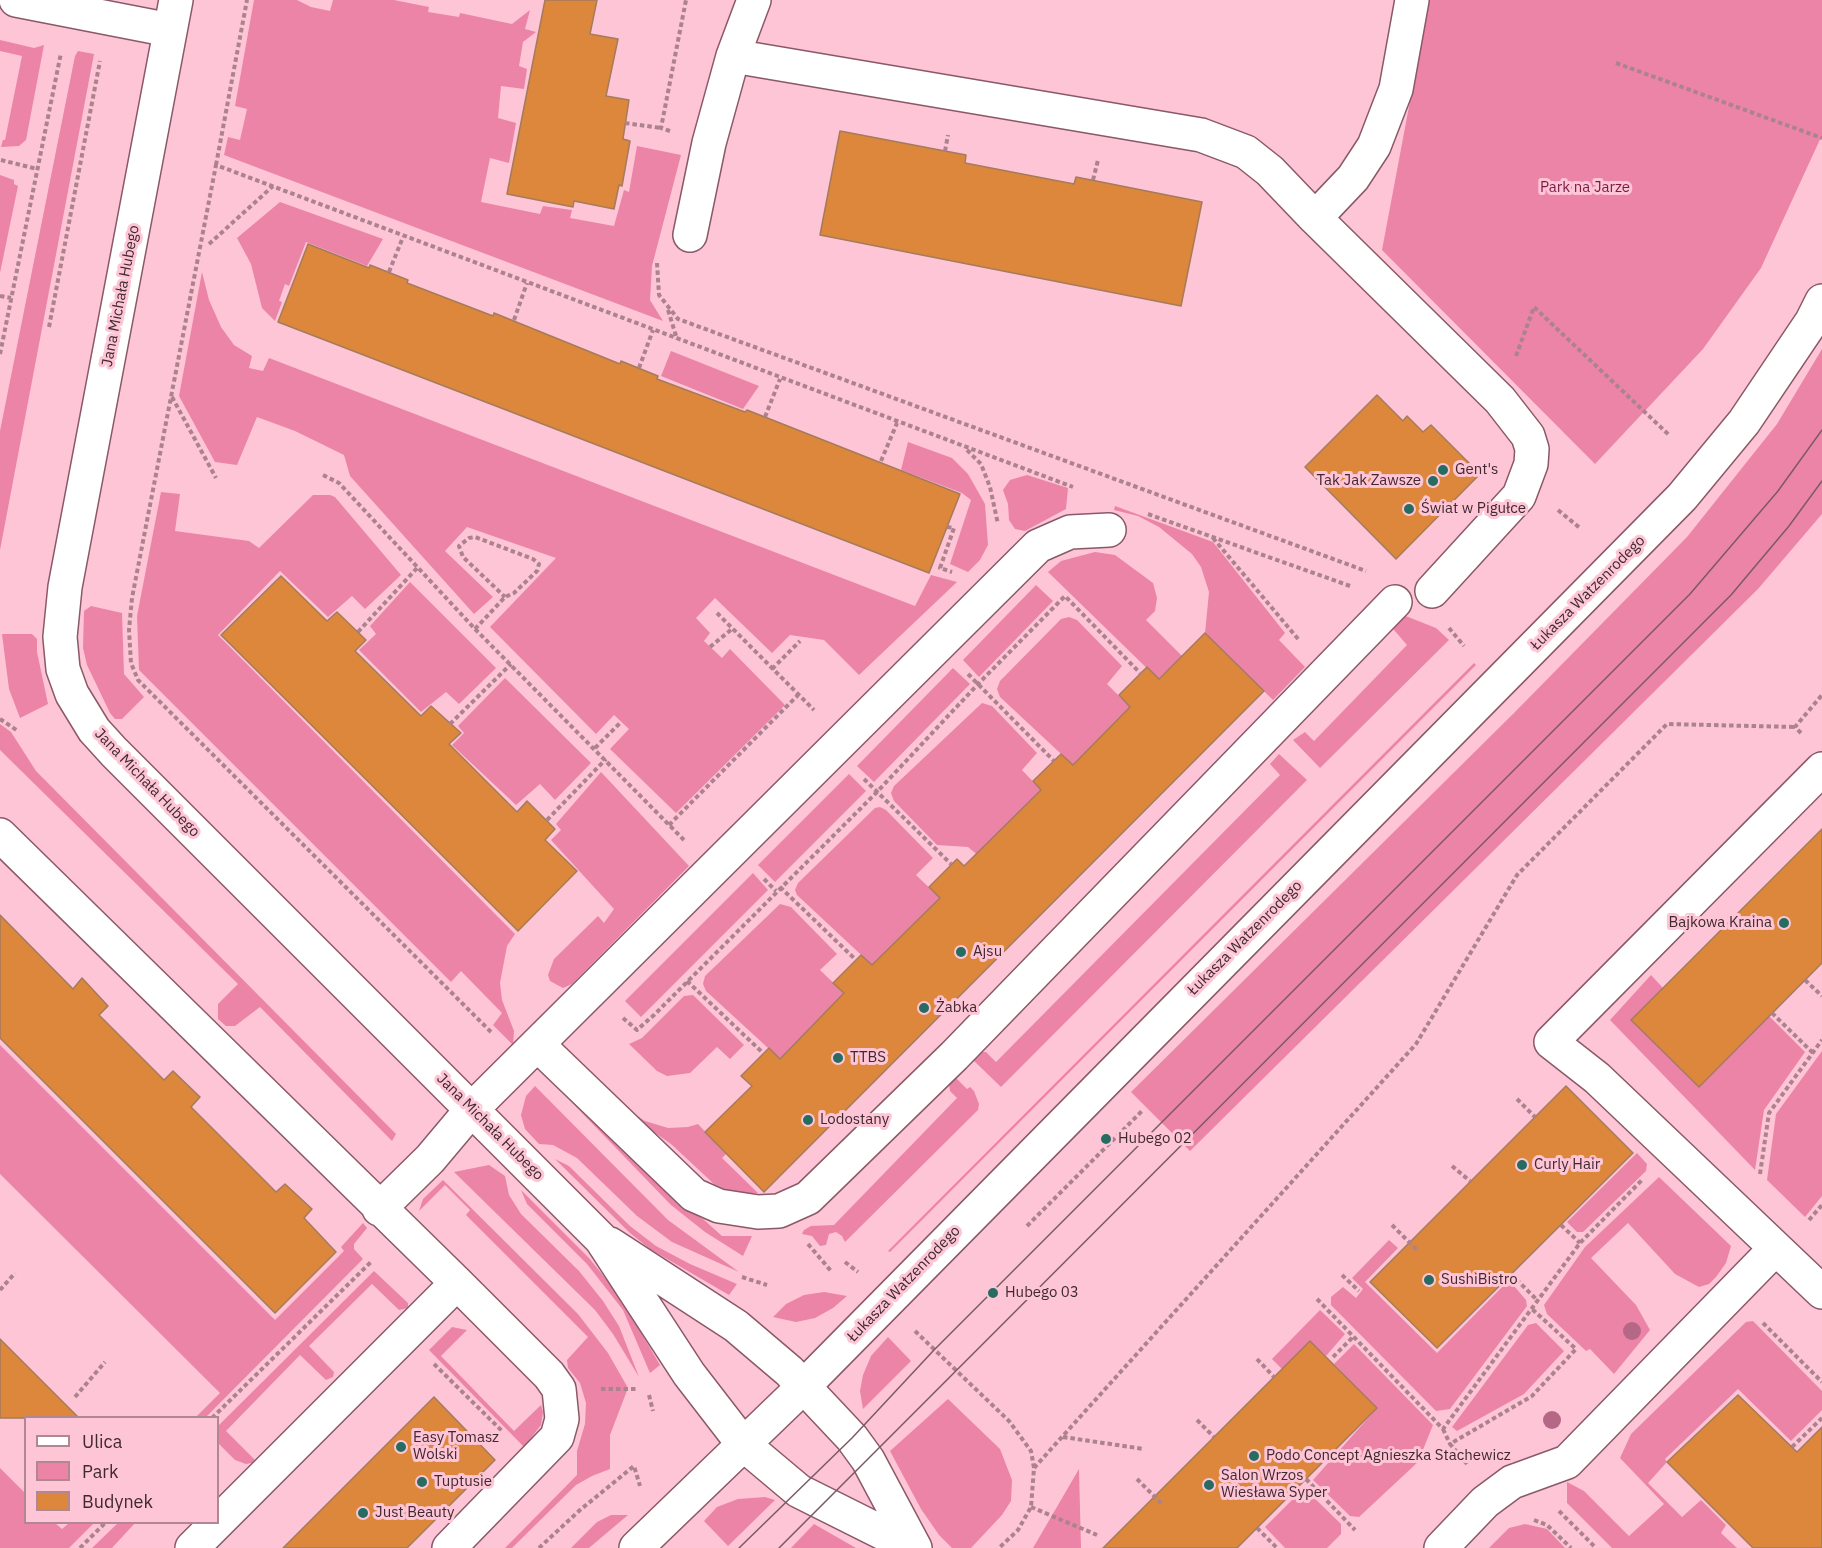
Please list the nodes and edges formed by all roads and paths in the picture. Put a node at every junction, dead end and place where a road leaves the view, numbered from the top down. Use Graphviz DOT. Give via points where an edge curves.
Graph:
graph roads {
  1 [pos="16,0"];
  2 [pos="247,0"];
  3 [pos="754,0"];
  4 [pos="1412,0"];
  5 [pos="70,11"];
  6 [pos="173,15"];
  7 [pos="101,54"];
  8 [pos="733,56"];
  9 [pos="1616,63"];
  10 [pos="625,123"];
  11 [pos="661,128"];
  12 [pos="1822,138"];
  13 [pos="1,160"];
  14 [pos="216,165"];
  15 [pos="37,169"];
  16 [pos="273,186"];
  17 [pos="1316,218"];
  18 [pos="690,235"];
  19 [pos="403,236"];
  20 [pos="209,244"];
  21 [pos="660,251"];
  22 [pos="389,272"];
  23 [pos="527,283"];
  24 [pos="0,296"];
  25 [pos="11,298"];
  26 [pos="1822,301"];
  27 [pos="1534,307"];
  28 [pos="668,309"];
  29 [pos="514,320"];
  30 [pos="49,327"];
  31 [pos="653,330"];
  32 [pos="677,339"];
  33 [pos="0,354"];
  34 [pos="639,369"];
  35 [pos="780,378"];
  36 [pos="172,397"];
  37 [pos="765,417"];
  38 [pos="897,423"];
  39 [pos="1669,435"];
  40 [pos="964,448"];
  41 [pos="881,461"];
  42 [pos="323,476"];
  43 [pos="216,478"];
  44 [pos="1083,491"];
  45 [pos="1137,510"];
  46 [pos="947,527"];
  47 [pos="1109,530"];
  48 [pos="999,534"];
  49 [pos="1213,538"];
  50 [pos="942,560"];
  51 [pos="417,568"];
  52 [pos="1377,575"];
  53 [pos="1059,591"];
  54 [pos="1432,591"];
  55 [pos="1065,596"];
  56 [pos="505,597"];
  57 [pos="1395,602"];
  58 [pos="717,614"];
  59 [pos="475,629"];
  60 [pos="732,629"];
  61 [pos="358,632"];
  62 [pos="800,641"];
  63 [pos="1464,646"];
  64 [pos="710,647"];
  65 [pos="511,664"];
  66 [pos="772,669"];
  67 [pos="1141,674"];
  68 [pos="1328,674"];
  69 [pos="978,684"];
  70 [pos="798,695"];
  71 [pos="1822,695"];
  72 [pos="818,714"];
  73 [pos="0,719"];
  74 [pos="621,722"];
  75 [pos="450,724"];
  76 [pos="1795,727"];
  77 [pos="18,731"];
  78 [pos="595,748"];
  79 [pos="1815,755"];
  80 [pos="606,759"];
  81 [pos="1054,761"];
  82 [pos="877,792"];
  83 [pos="547,820"];
  84 [pos="669,825"];
  85 [pos="0,835"];
  86 [pos="951,864"];
  87 [pos="715,870"];
  88 [pos="780,887"];
  89 [pos="856,960"];
  90 [pos="1805,980"];
  91 [pos="687,981"];
  92 [pos="1822,996"];
  93 [pos="1772,1013"];
  94 [pos="654,1015"];
  95 [pos="1822,1040"];
  96 [pos="763,1053"];
  97 [pos="1813,1053"];
  98 [pos="529,1054"];
  99 [pos="1517,1099"];
  100 [pos="472,1108"];
  101 [pos="1535,1116"];
  102 [pos="1452,1166"];
  103 [pos="1648,1173"];
  104 [pos="1470,1181"];
  105 [pos="1759,1184"];
  106 [pos="1822,1205"];
  107 [pos="379,1209"];
  108 [pos="1392,1225"];
  109 [pos="1561,1225"];
  110 [pos="1804,1227"];
  111 [pos="601,1239"];
  112 [pos="1580,1244"];
  113 [pos="1775,1249"];
  114 [pos="1417,1250"];
  115 [pos="381,1267"];
  116 [pos="15,1273"];
  117 [pos="1511,1274"];
  118 [pos="1342,1275"];
  119 [pos="457,1283"];
  120 [pos="0,1290"];
  121 [pos="1359,1292"];
  122 [pos="1822,1292"];
  123 [pos="1317,1299"];
  124 [pos="1538,1301"];
  125 [pos="1532,1309"];
  126 [pos="911,1327"];
  127 [pos="1353,1336"];
  128 [pos="428,1358"];
  129 [pos="1333,1358"];
  130 [pos="1257,1359"];
  131 [pos="105,1362"];
  132 [pos="1274,1377"];
  133 [pos="802,1388"];
  134 [pos="75,1397"];
  135 [pos="214,1416"];
  136 [pos="1822,1418"];
  137 [pos="1197,1420"];
  138 [pos="1443,1429"];
  139 [pos="1062,1437"];
  140 [pos="1214,1437"];
  141 [pos="743,1444"];
  142 [pos="1450,1444"];
  143 [pos="1792,1447"];
  144 [pos="1144,1449"];
  145 [pos="534,1462"];
  146 [pos="634,1466"];
  147 [pos="1034,1468"];
  148 [pos="1137,1479"];
  149 [pos="1306,1479"];
  150 [pos="1494,1496"];
  151 [pos="1162,1504"];
  152 [pos="1031,1507"];
  153 [pos="1529,1518"];
  154 [pos="219,1521"];
  155 [pos="104,1524"];
  156 [pos="216,1524"];
  157 [pos="1257,1528"];
  158 [pos="1355,1530"];
  159 [pos="1097,1535"];
  160 [pos="1002,1547"];
  161 [pos="80,1548"];
  162 [pos="192,1548"];
  163 [pos="449,1548"];
  164 [pos="539,1548"];
  165 [pos="636,1548"];
  166 [pos="914,1548"];
  167 [pos="1277,1548"];
  168 [pos="1441,1548"];
  169 [pos="1571,1548"];
  1 -- 5 [label="street"];
  2 -- 14 [label="path"];
  3 -- 8 [label="street"];
  4 -- 17 [label="street" via="1396,89 1374,146 1353,178"];
  5 -- 6 [label="street"];
  5 -- 15 [label="path"];
  6 -- 100 [label="street, Jana Michała Hubego" via="65,588 60,637 63,669 81,711 108,746"];
  7 -- 30 [label="path"];
  8 -- 17 [label="street" via="1201,135 1246,152"];
  8 -- 18 [label="street" via="709,143"];
  9 -- 12 [label="path"];
  10 -- 11 [label="path"];
  13 -- 15 [label="path"];
  14 -- 16 [label="path"];
  14 -- 36 [label="path"];
  15 -- 25 [label="path"];
  16 -- 19 [label="path"];
  16 -- 20 [label="path"];
  17 -- 54 [label="street" via="1500,400 1528,436 1532,464 1519,496"];
  19 -- 22 [label="path"];
  19 -- 23 [label="path"];
  21 -- 28 [label="path" via="657,281 659,295"];
  23 -- 29 [label="path"];
  23 -- 31 [label="path"];
  24 -- 25 [label="path"];
  25 -- 33 [label="path"];
  26 -- 133 [label="street, Łukasza Watzenrodego" via="1744,422 1682,496"];
  27 -- 39 [label="path"];
  28 -- 32 [label="path"];
  28 -- 52 [label="path" via="678,319"];
  31 -- 32 [label="path"];
  31 -- 34 [label="path"];
  32 -- 35 [label="path"];
  35 -- 37 [label="path"];
  35 -- 38 [label="path"];
  36 -- 43 [label="path"];
  36 -- 98 [label="path" via="131,606 134,672 147,689"];
  38 -- 40 [label="path"];
  38 -- 41 [label="path"];
  40 -- 44 [label="path"];
  40 -- 48 [label="path" via="981,465"];
  42 -- 51 [label="path" via="339,483"];
  45 -- 49 [label="path"];
  46 -- 50 [label="path" via="954,528"];
  47 -- 87 [label="street" via="1070,532 1038,546"];
  49 -- 57 [label="path"];
  49 -- 68 [label="path"];
  51 -- 59 [label="path"];
  51 -- 61 [label="path"];
  53 -- 55 [label="path"];
  55 -- 67 [label="path"];
  55 -- 69 [label="path"];
  56 -- 56 [label="path" via="537,571 538,561 475,537 464,541 459,546 463,557"];
  56 -- 59 [label="path"];
  57 -- 63 [label="path" via="1440,617"];
  57 -- 68 [label="street"];
  58 -- 60 [label="path"];
  59 -- 65 [label="path"];
  60 -- 64 [label="path"];
  60 -- 66 [label="path"];
  62 -- 66 [label="path"];
  65 -- 75 [label="path"];
  65 -- 78 [label="path"];
  66 -- 70 [label="path"];
  68 -- 98 [label="street" via="954,1056 808,1198 795,1205 779,1210 741,1211 694,1196"];
  69 -- 81 [label="path"];
  69 -- 82 [label="path"];
  70 -- 72 [label="path"];
  70 -- 84 [label="path"];
  71 -- 76 [label="path"];
  73 -- 77 [label="path"];
  74 -- 78 [label="path"];
  76 -- 79 [label="path"];
  76 -- 139 [label="path" via="1667,724 1517,875 1416,1044"];
  78 -- 80 [label="path"];
  79 -- 113 [label="street" via="1551,1041 1597,1078"];
  80 -- 83 [label="path"];
  80 -- 84 [label="path"];
  82 -- 86 [label="path"];
  82 -- 88 [label="path"];
  84 -- 87 [label="path"];
  85 -- 107 [label="street"];
  87 -- 98 [label="street"];
  88 -- 89 [label="path"];
  88 -- 91 [label="path"];
  90 -- 92 [label="path"];
  91 -- 94 [label="path"];
  91 -- 96 [label="path"];
  93 -- 97 [label="path"];
  95 -- 97 [label="path"];
  97 -- 105 [label="path" via="1769,1113"];
  98 -- 100 [label="street"];
  99 -- 101 [label="path"];
  100 -- 107 [label="street" via="430,1159"];
  100 -- 111 [label="street, Jana Michała Hubego"];
  102 -- 104 [label="path"];
  103 -- 112 [label="path"];
  106 -- 110 [label="path"];
  107 -- 119 [label="street"];
  108 -- 114 [label="path"];
  109 -- 112 [label="path"];
  111 -- 133 [label="street, Jana Michała Hubego" via="736,1326 773,1355"];
  111 -- 141 [label="street, Jana Michała Hubego" via="689,1374"];
  112 -- 124 [label="path"];
  113 -- 122 [label="street"];
  113 -- 150 [label="street" via="1567,1462 1512,1482"];
  115 -- 135 [label="path" via="373,1260"];
  116 -- 120 [label="path"];
  117 -- 124 [label="path"];
  118 -- 121 [label="path"];
  119 -- 145 [label="street" via="559,1389 562,1419 557,1437"];
  119 -- 154 [label="street"];
  123 -- 127 [label="path"];
  124 -- 125 [label="path"];
  125 -- 138 [label="path"];
  125 -- 142 [label="path" via="1576,1349 1532,1396"];
  126 -- 147 [label="path" via="1009,1421 1031,1451"];
  127 -- 129 [label="path"];
  127 -- 138 [label="path"];
  128 -- 145 [label="path"];
  130 -- 132 [label="path"];
  131 -- 134 [label="path"];
  133 -- 141 [label="street, Łukasza Watzenrodego"];
  133 -- 166 [label="street, Jana Michała Hubego" via="852,1438 868,1460"];
  136 -- 143 [label="path"];
  137 -- 140 [label="path"];
  138 -- 142 [label="path"];
  139 -- 144 [label="path"];
  139 -- 147 [label="path"];
  141 -- 165 [label="street, Łukasza Watzenrodego"];
  141 -- 166 [label="street, Jana Michała Hubego" via="799,1491"];
  142 -- 150 [label="path"];
  145 -- 163 [label="street"];
  146 -- 164 [label="path"];
  147 -- 152 [label="path"];
  148 -- 151 [label="path"];
  149 -- 158 [label="path"];
  150 -- 168 [label="street"];
  152 -- 159 [label="path"];
  152 -- 160 [label="path"];
  153 -- 169 [label="path" via="1547,1525"];
  155 -- 161 [label="path"];
  156 -- 162 [label="street"];
  157 -- 167 [label="path"];
}
